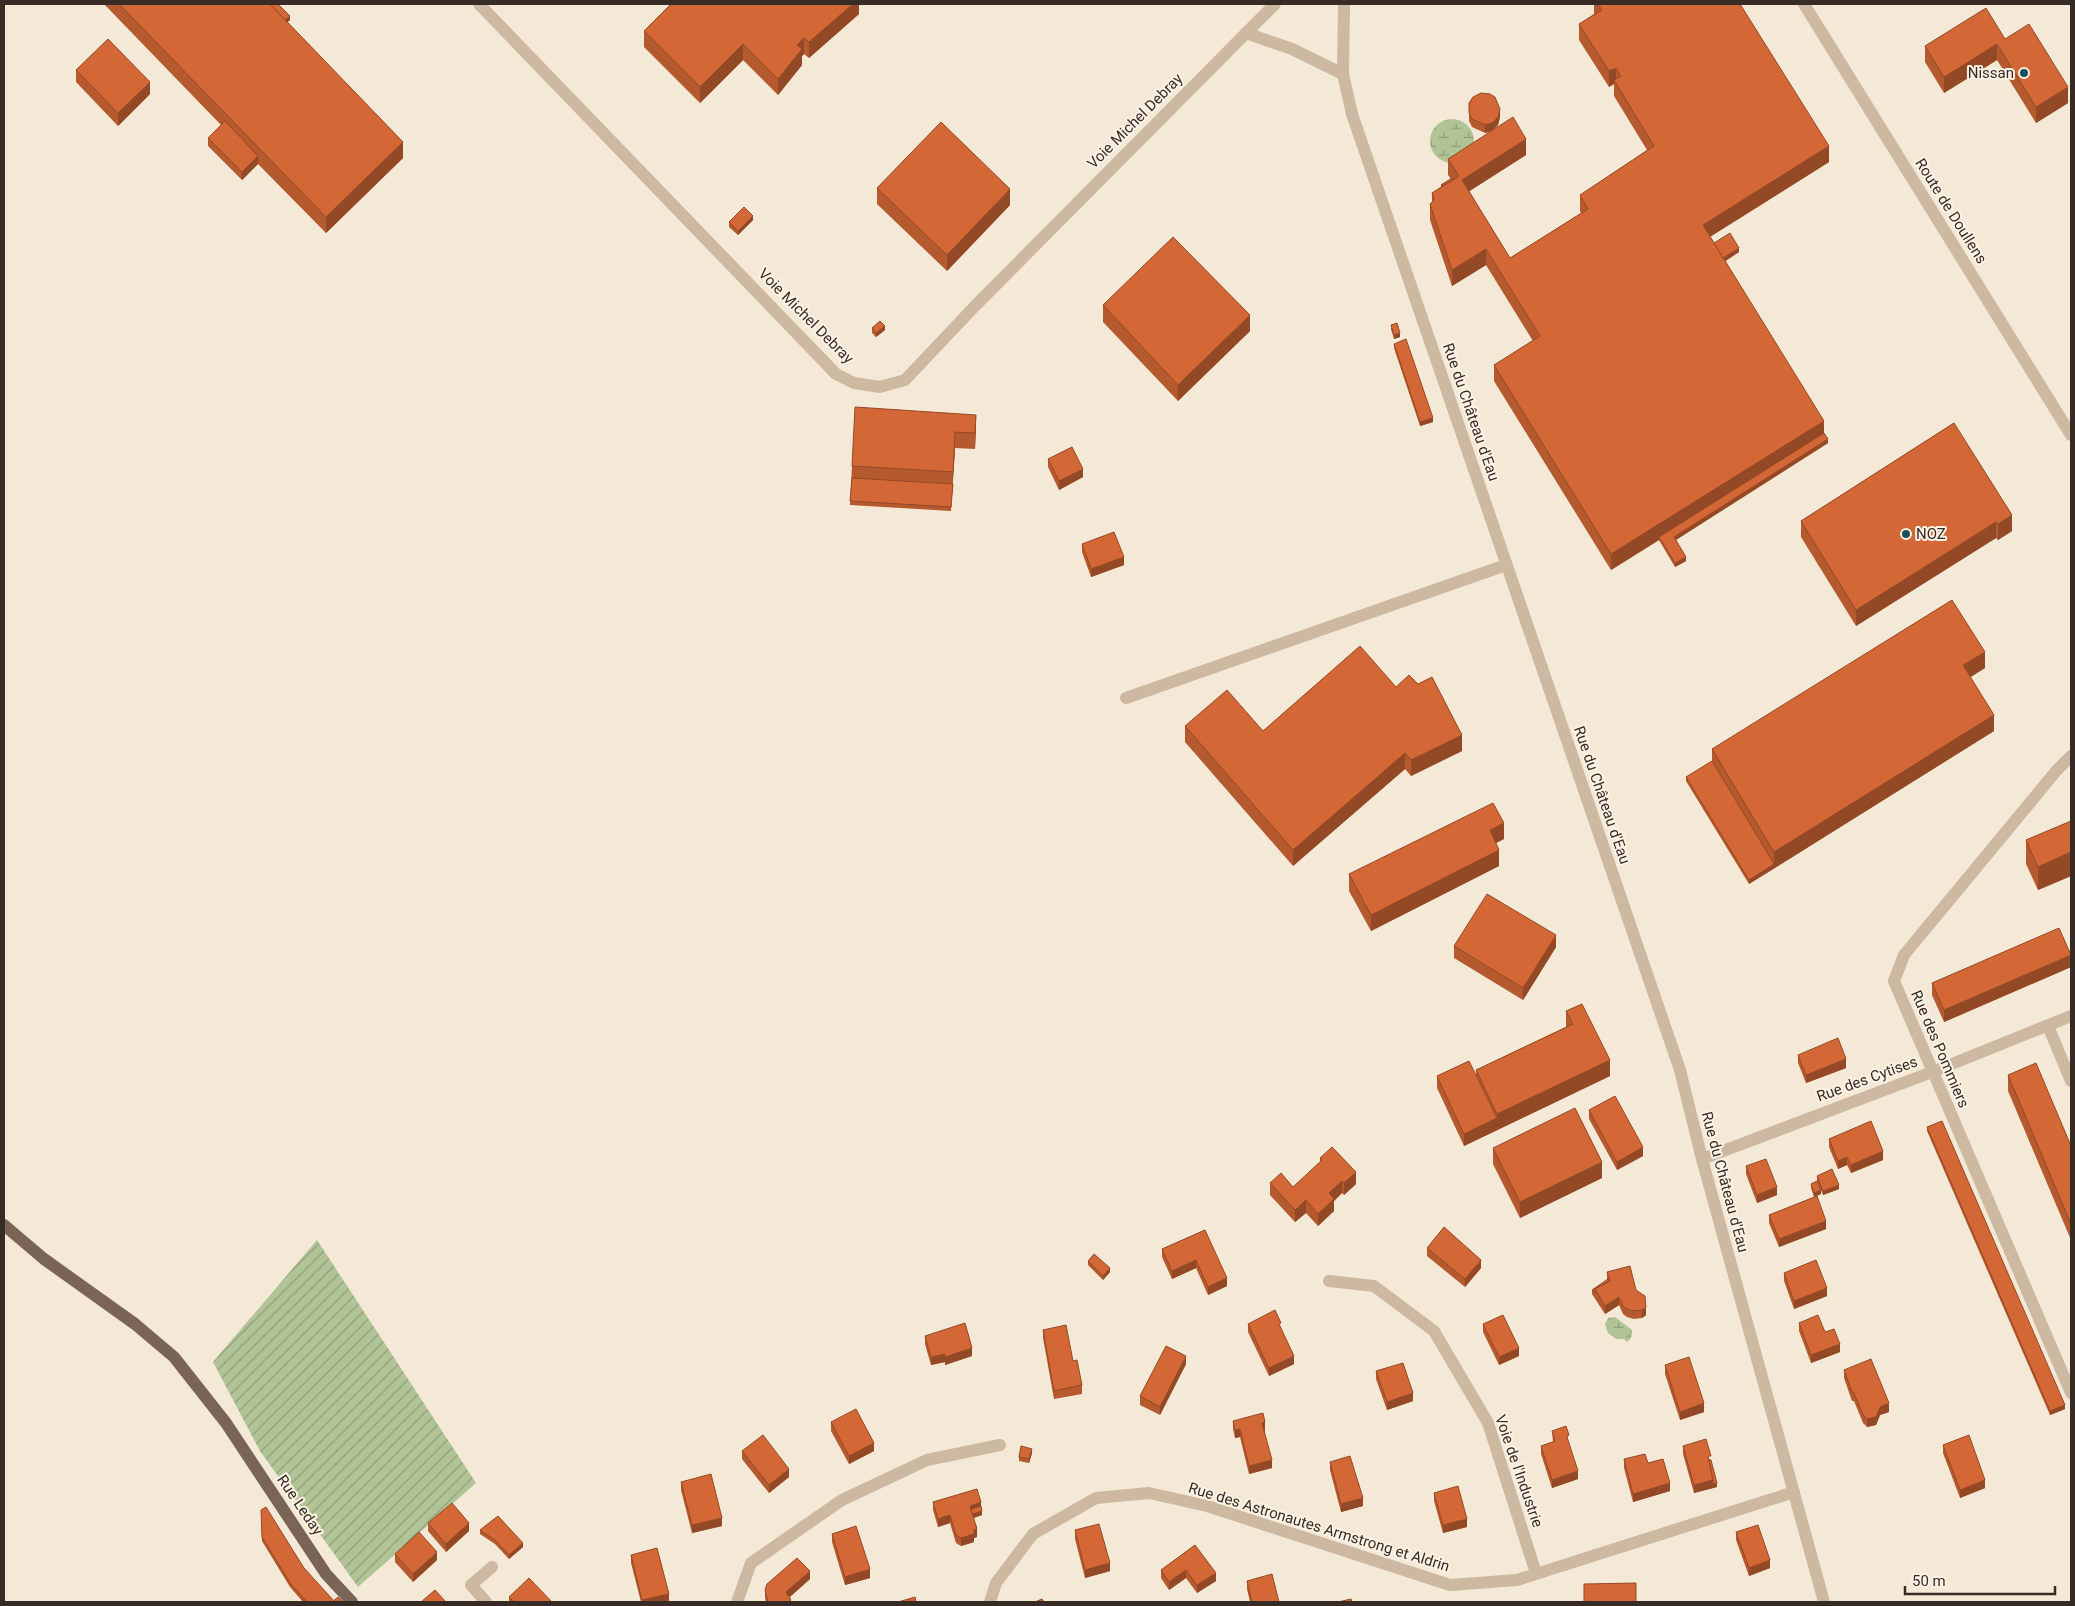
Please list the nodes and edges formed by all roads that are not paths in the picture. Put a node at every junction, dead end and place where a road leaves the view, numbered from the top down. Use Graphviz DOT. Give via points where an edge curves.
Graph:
graph roads {
  1 [pos="479,4"];
  2 [pos="1275,4"];
  3 [pos="1344,4"];
  4 [pos="1804,4"];
  5 [pos="1246,33"];
  6 [pos="1343,74"];
  7 [pos="2071,435"];
  8 [pos="1506,565"];
  9 [pos="1126,698"];
  10 [pos="2071,756"];
  11 [pos="2071,1016"];
  12 [pos="2048,1026"];
  13 [pos="1932,1072"];
  14 [pos="2071,1081"];
  15 [pos="1702,1159"];
  16 [pos="4,1225"];
  17 [pos="1329,1281"];
  18 [pos="2071,1393"];
  19 [pos="1000,1445"];
  20 [pos="1794,1492"];
  21 [pos="492,1567"];
  22 [pos="1536,1573"];
  23 [pos="352,1602"];
  24 [pos="486,1602"];
  25 [pos="737,1602"];
  26 [pos="990,1602"];
  27 [pos="1824,1602"];
  1 -- 5 [label="street, Voie Michel Debray" via="836,374 854,383 880,387 905,380"];
  2 -- 5 [label="street, Voie Michel Debray"];
  3 -- 6 [label="street, Rue du Château d'Eau"];
  4 -- 7 [label="street, Route de Doullens"];
  5 -- 6 [label="street" via="1292,49"];
  6 -- 8 [label="street, Rue du Château d'Eau" via="1352,114"];
  8 -- 9 [label="street"];
  8 -- 15 [label="street, Rue du Château d'Eau" via="1680,1070"];
  10 -- 13 [label="street, Rue des Pommiers" via="1904,955 1894,981"];
  11 -- 12 [label="street, Rue des Cytises"];
  12 -- 13 [label="street, Rue des Cytises"];
  12 -- 14 [label="street"];
  13 -- 15 [label="street, Rue des Cytises"];
  13 -- 18 [label="street, Rue des Pommiers"];
  15 -- 20 [label="street, Rue du Château d'Eau"];
  16 -- 23 [label="main road, Rue Leday" via="174,1357 226,1423 326,1574"];
  17 -- 22 [label="street, Voie de l'Industrie" via="1374,1286 1434,1331 1488,1423"];
  19 -- 25 [label="street" via="928,1460 842,1500 751,1563"];
  20 -- 22 [label="street, Rue des Astronautes Armstrong et Aldrin"];
  20 -- 27 [label="street, Rue du Château d'Eau"];
  21 -- 24 [label="street" via="471,1585"];
  22 -- 26 [label="street, Rue des Astronautes Armstrong et Aldrin" via="1517,1580 1450,1585 1207,1506 1150,1493 1096,1498 1033,1534 996,1583"];
}
